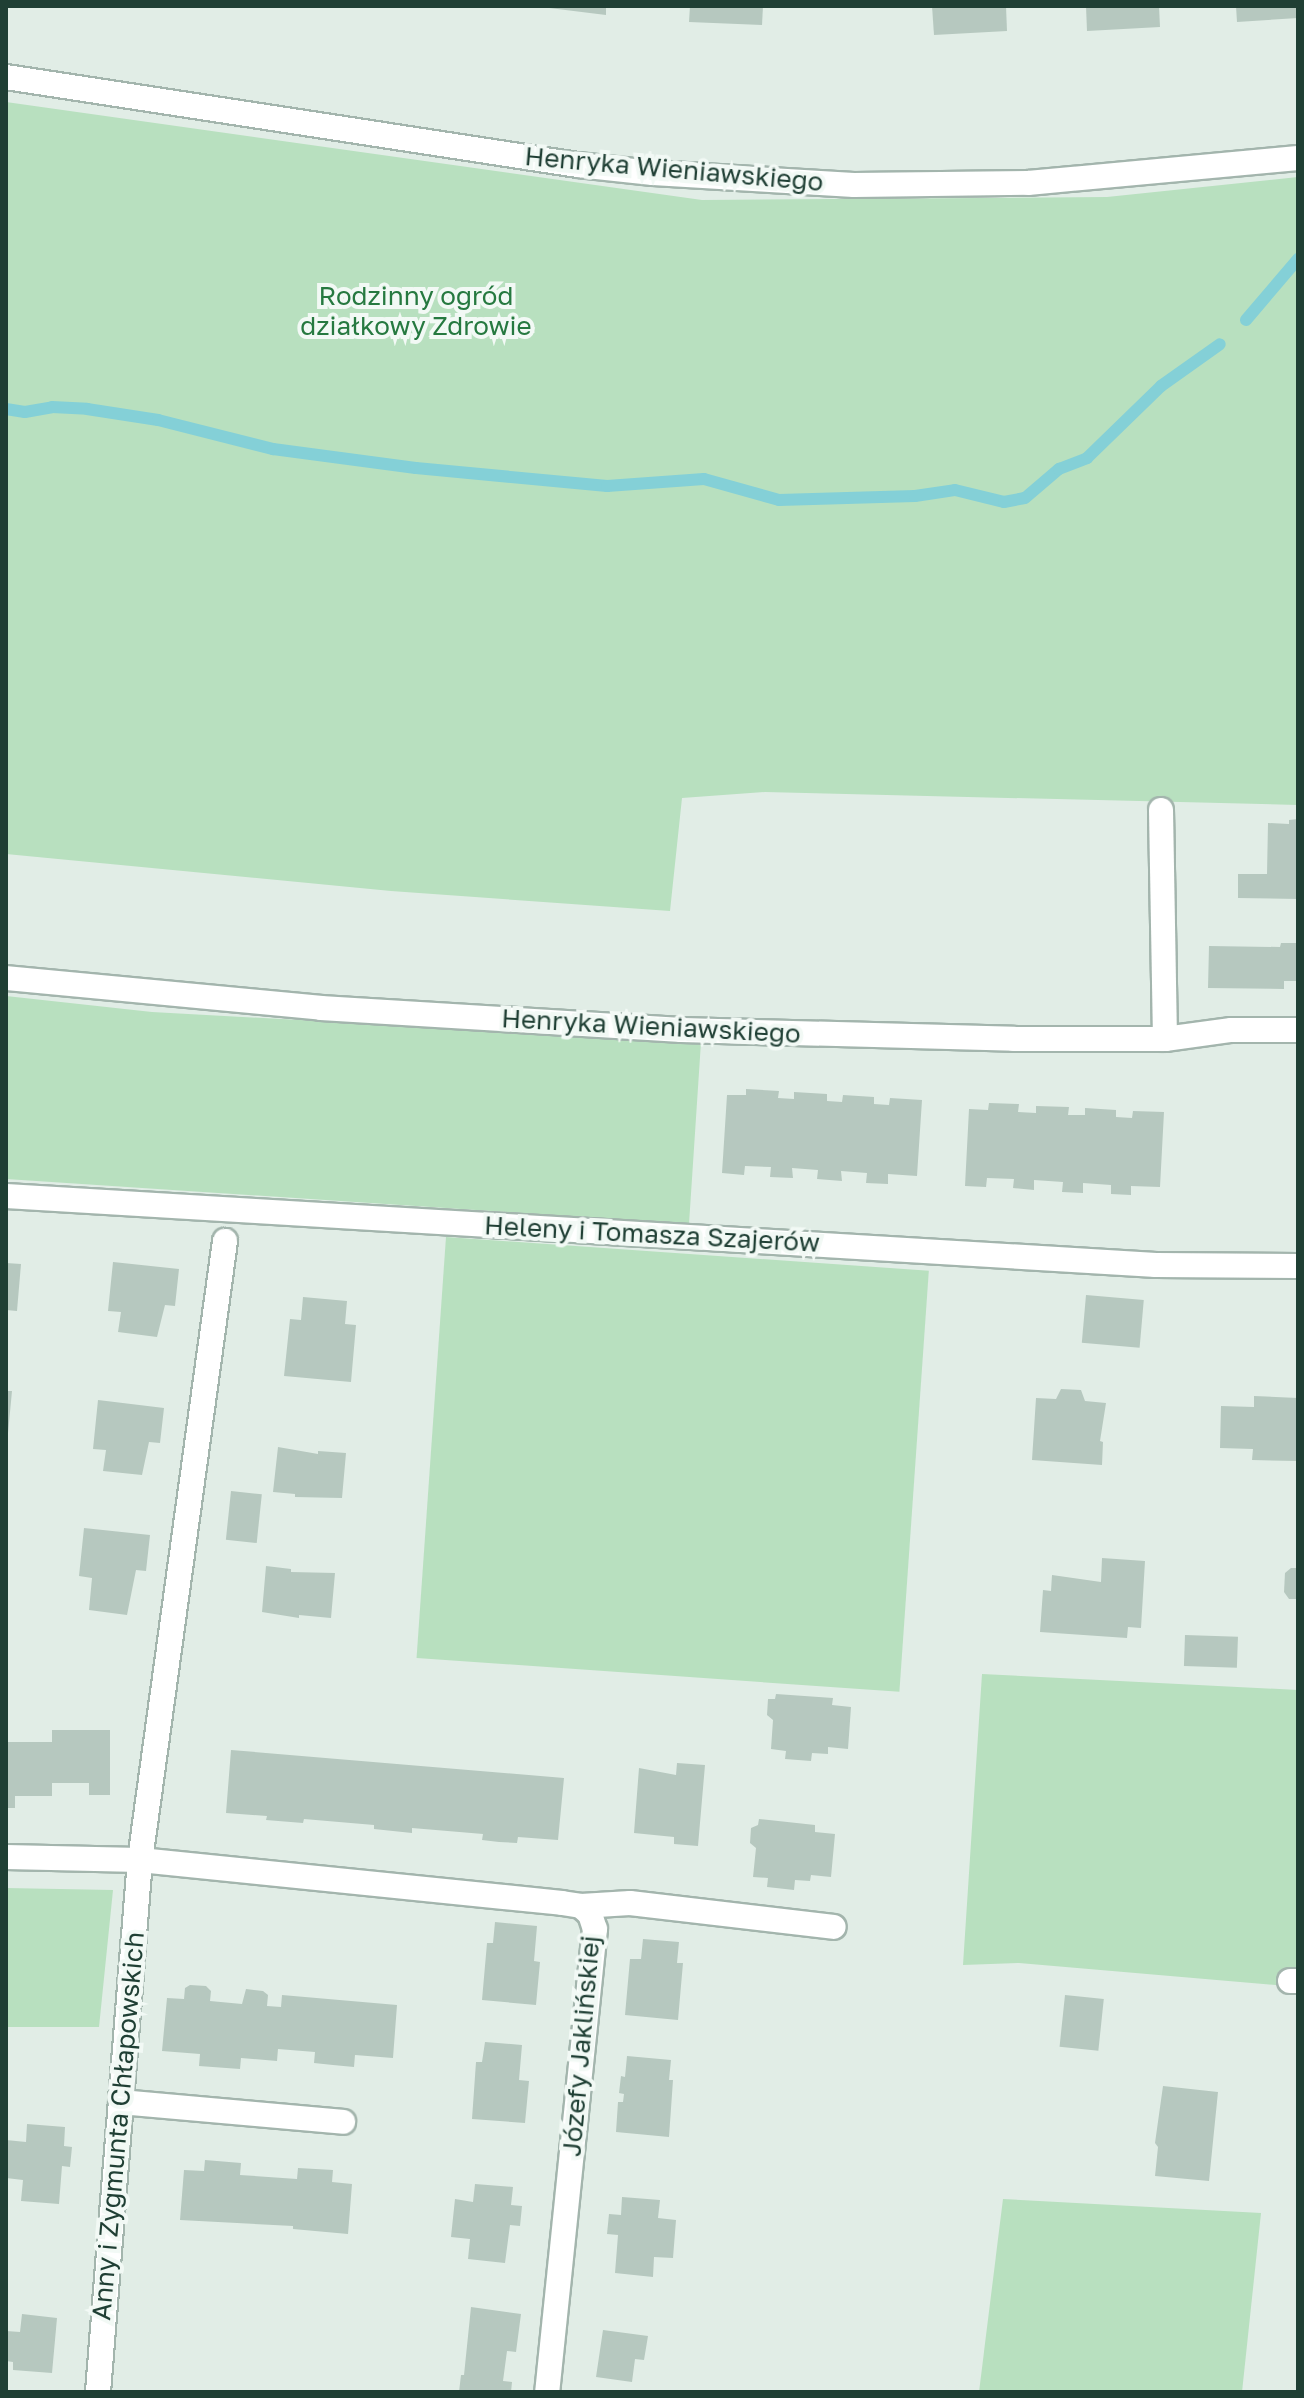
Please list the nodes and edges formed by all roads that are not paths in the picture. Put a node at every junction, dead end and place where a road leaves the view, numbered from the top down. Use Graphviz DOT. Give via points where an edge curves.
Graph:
graph roads {
  1 [pos="6,77"];
  2 [pos="1298,158"];
  3 [pos="1161,810"];
  4 [pos="6,978"];
  5 [pos="1298,1030"];
  6 [pos="1165,1039"];
  7 [pos="6,1196"];
  8 [pos="225,1241"];
  9 [pos="1298,1266"];
  10 [pos="6,1857"];
  11 [pos="140,1860"];
  12 [pos="581,1906"];
  13 [pos="834,1927"];
  14 [pos="121,2102"];
  15 [pos="343,2122"];
  16 [pos="98,2392"];
  17 [pos="547,2392"];
  1 -- 2 [label="street, Henryka Wieniawskiego" via="578,165 668,174 854,185 1028,183"];
  3 -- 6 [label="street"];
  4 -- 6 [label="street, Henryka Wieniawskiego" via="321,1008 681,1030"];
  5 -- 6 [label="street, Henryka Wieniawskiego" via="1231,1030"];
  7 -- 9 [label="street, Heleny i Tomasza Szajerów" via="1156,1265"];
  8 -- 11 [label="street, Anny i Zygmunta Chłapowskich"];
  10 -- 11 [label="street, Józefy Jaklińskiej"];
  11 -- 12 [label="street, Józefy Jaklińskiej"];
  11 -- 14 [label="street, Anny i Zygmunta Chłapowskich"];
  12 -- 13 [label="street" via="630,1903"];
  12 -- 17 [label="street, Józefy Jaklińskiej" via="595,1929"];
  14 -- 15 [label="street"];
  14 -- 16 [label="street, Anny i Zygmunta Chłapowskich"];
}
